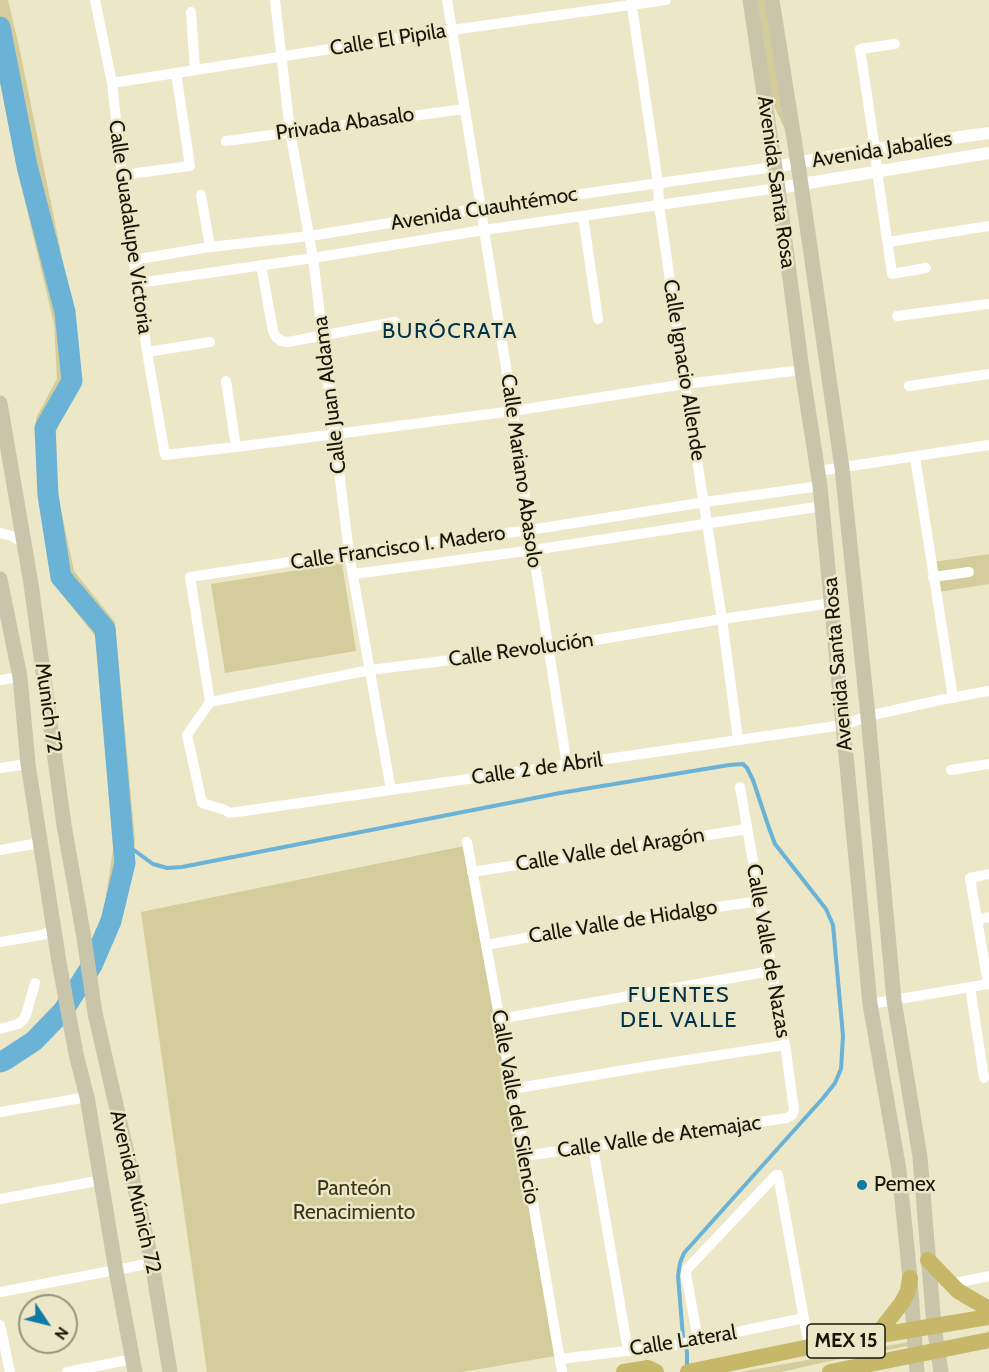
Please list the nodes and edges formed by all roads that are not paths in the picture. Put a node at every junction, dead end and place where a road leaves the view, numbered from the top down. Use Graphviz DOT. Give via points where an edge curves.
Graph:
graph roads {
  1 [pos="95,0"];
  2 [pos="275,0"];
  3 [pos="447,0"];
  4 [pos="666,0"];
  5 [pos="750,0"];
  6 [pos="772,0"];
  7 [pos="631,3"];
  8 [pos="191,12"];
  9 [pos="452,30"];
  10 [pos="895,44"];
  11 [pos="281,56"];
  12 [pos="195,70"];
  13 [pos="176,73"];
  14 [pos="112,83"];
  15 [pos="464,109"];
  16 [pos="290,131"];
  17 [pos="989,133"];
  18 [pos="226,141"];
  19 [pos="875,149"];
  20 [pos="989,153"];
  21 [pos="798,164"];
  22 [pos="774,167"];
  23 [pos="877,171"];
  24 [pos="122,175"];
  25 [pos="658,183"];
  26 [pos="801,184"];
  27 [pos="778,188"];
  28 [pos="201,195"];
  29 [pos="659,205"];
  30 [pos="482,208"];
  31 [pos="583,216"];
  32 [pos="989,226"];
  33 [pos="484,230"];
  34 [pos="310,236"];
  35 [pos="888,242"];
  36 [pos="210,247"];
  37 [pos="314,258"];
  38 [pos="133,260"];
  39 [pos="261,265"];
  40 [pos="926,268"];
  41 [pos="138,284"];
  42 [pos="989,304"];
  43 [pos="897,316"];
  44 [pos="598,319"];
  45 [pos="395,322"];
  46 [pos="323,334"];
  47 [pos="210,342"];
  48 [pos="147,352"];
  49 [pos="802,370"];
  50 [pos="989,374"];
  51 [pos="226,381"];
  52 [pos="685,384"];
  53 [pos="909,386"];
  54 [pos="0,403"];
  55 [pos="513,411"];
  56 [pos="335,434"];
  57 [pos="989,445"];
  58 [pos="236,447"];
  59 [pos="915,457"];
  60 [pos="842,468"];
  61 [pos="819,478"];
  62 [pos="705,502"];
  63 [pos="823,506"];
  64 [pos="707,523"];
  65 [pos="530,530"];
  66 [pos="0,533"];
  67 [pos="25,545"];
  68 [pos="532,550"];
  69 [pos="350,553"];
  70 [pos="969,572"];
  71 [pos="354,574"];
  72 [pos="933,577"];
  73 [pos="0,585"];
  74 [pos="832,603"];
  75 [pos="722,619"];
  76 [pos="548,648"];
  77 [pos="370,670"];
  78 [pos="20,677"];
  79 [pos="0,680"];
  80 [pos="989,691"];
  81 [pos="953,698"];
  82 [pos="210,702"];
  83 [pos="868,716"];
  84 [pos="843,725"];
  85 [pos="738,739"];
  86 [pos="28,764"];
  87 [pos="989,764"];
  88 [pos="567,765"];
  89 [pos="0,768"];
  90 [pos="951,770"];
  91 [pos="740,787"];
  92 [pos="391,790"];
  93 [pos="747,829"];
  94 [pos="467,842"];
  95 [pos="39,843"];
  96 [pos="0,850"];
  97 [pos="472,872"];
  98 [pos="989,874"];
  99 [pos="760,901"];
  100 [pos="989,917"];
  101 [pos="977,920"];
  102 [pos="55,929"];
  103 [pos="0,942"];
  104 [pos="486,945"];
  105 [pos="771,971"];
  106 [pos="35,983"];
  107 [pos="989,984"];
  108 [pos="970,987"];
  109 [pos="894,1000"];
  110 [pos="870,1004"];
  111 [pos="95,1013"];
  112 [pos="499,1019"];
  113 [pos="0,1029"];
  114 [pos="785,1046"];
  115 [pos="76,1054"];
  116 [pos="984,1078"];
  117 [pos="512,1089"];
  118 [pos="87,1097"];
  119 [pos="0,1112"];
  120 [pos="792,1115"];
  121 [pos="593,1147"];
  122 [pos="525,1156"];
  123 [pos="102,1180"];
  124 [pos="0,1199"];
  125 [pos="928,1260"];
  126 [pos="152,1263"];
  127 [pos="116,1270"];
  128 [pos="989,1276"];
  129 [pos="910,1278"];
  130 [pos="951,1284"];
  131 [pos="0,1292"];
  132 [pos="989,1309"];
  133 [pos="989,1317"];
  134 [pos="804,1318"];
  135 [pos="0,1325"];
  136 [pos="934,1326"];
  137 [pos="914,1329"];
  138 [pos="876,1336"];
  139 [pos="989,1340"];
  140 [pos="693,1342"];
  141 [pos="809,1347"];
  142 [pos="628,1350"];
  143 [pos="937,1350"];
  144 [pos="915,1355"];
  145 [pos="560,1359"];
  146 [pos="134,1366"];
  147 [pos="695,1370"];
  148 [pos="10,1372"];
  149 [pos="67,1372"];
  150 [pos="170,1372"];
  151 [pos="562,1372"];
  152 [pos="624,1372"];
  153 [pos="656,1372"];
  154 [pos="830,1372"];
  155 [pos="917,1372"];
  156 [pos="941,1372"];
  1 -- 14 [label="street, Calle Guadalupe Victoria"];
  2 -- 11 [label="street, Calle Juan Aldama"];
  3 -- 9 [label="street, Calle Mariano Abasolo"];
  4 -- 7 [label="street, Calle El Pipila"];
  5 -- 22 [label="main road, Avenida Santa Rosa"];
  6 -- 21 [label="main road, Avenida Santa Rosa"];
  7 -- 9 [label="street, Calle El Pipila"];
  7 -- 25 [label="street, Calle Ignacio Allende"];
  8 -- 12 [label="street"];
  9 -- 11 [label="street, Calle El Pipila"];
  9 -- 15 [label="street, Calle Mariano Abasolo"];
  10 -- 19 [label="street" via="860,49"];
  11 -- 12 [label="street, Calle El Pipila"];
  11 -- 16 [label="street, Calle Juan Aldama"];
  12 -- 13 [label="street, Calle El Pipila"];
  13 -- 14 [label="street, Calle El Pipila"];
  13 -- 24 [label="street" via="190,166"];
  14 -- 24 [label="street, Calle Guadalupe Victoria"];
  15 -- 16 [label="street, Privada Abasalo"];
  15 -- 30 [label="street, Calle Mariano Abasolo"];
  16 -- 18 [label="street, Privada Abasalo"];
  16 -- 34 [label="street, Calle Juan Aldama"];
  17 -- 19 [label="street, Avenida Jabalíes"];
  19 -- 21 [label="street, Avenida Jabalíes"];
  19 -- 23 [label="street"];
  20 -- 23 [label="street, Avenida Jabalíes"];
  21 -- 22 [label="street, Avenida Jabalíes"];
  21 -- 26 [label="main road, Avenida Santa Rosa"];
  22 -- 25 [label="street, Avenida Cuauhtémoc"];
  22 -- 27 [label="main road, Avenida Santa Rosa"];
  23 -- 26 [label="street, Avenida Jabalíes"];
  23 -- 35 [label="street"];
  24 -- 38 [label="street, Calle Guadalupe Victoria"];
  25 -- 29 [label="street, Calle Ignacio Allende"];
  25 -- 30 [label="street, Avenida Cuauhtémoc"];
  26 -- 27 [label="street, Avenida Jabalíes"];
  26 -- 60 [label="main road, Avenida Santa Rosa"];
  27 -- 29 [label="street, Avenida Cuauhtémoc"];
  27 -- 49 [label="main road, Avenida Santa Rosa"];
  28 -- 36 [label="street"];
  29 -- 31 [label="street, Avenida Cuauhtémoc"];
  29 -- 52 [label="street, Calle Ignacio Allende"];
  30 -- 33 [label="street, Calle Mariano Abasolo"];
  30 -- 34 [label="street, Avenida Cuauhtémoc"];
  31 -- 33 [label="street, Avenida Cuauhtémoc"];
  31 -- 44 [label="street"];
  32 -- 35 [label="street"];
  33 -- 37 [label="street, Avenida Cuauhtémoc"];
  33 -- 55 [label="street, Calle Mariano Abasolo"];
  34 -- 36 [label="street, Avenida Cuauhtémoc"];
  34 -- 37 [label="street, Calle Juan Aldama"];
  35 -- 40 [label="street" via="892,274"];
  36 -- 38 [label="street, Avenida Cuauhtémoc"];
  37 -- 39 [label="street, Avenida Cuauhtémoc"];
  37 -- 46 [label="street, Calle Juan Aldama"];
  38 -- 41 [label="street, Calle Guadalupe Victoria"];
  39 -- 41 [label="street, Avenida Cuauhtémoc"];
  39 -- 46 [label="street" via="276,337 288,342"];
  41 -- 48 [label="street, Calle Guadalupe Victoria"];
  42 -- 43 [label="street"];
  45 -- 46 [label="street"];
  46 -- 56 [label="street, Calle Juan Aldama"];
  47 -- 48 [label="street"];
  48 -- 58 [label="street, Calle Guadalupe Victoria" via="165,455"];
  49 -- 52 [label="street"];
  49 -- 61 [label="main road, Avenida Santa Rosa"];
  50 -- 53 [label="street"];
  51 -- 58 [label="street"];
  52 -- 55 [label="street"];
  52 -- 62 [label="street, Calle Ignacio Allende"];
  54 -- 67 [label="main road, Munich 72"];
  55 -- 56 [label="street"];
  55 -- 65 [label="street, Calle Mariano Abasolo"];
  56 -- 58 [label="street"];
  56 -- 69 [label="street, Calle Juan Aldama"];
  57 -- 59 [label="street, Calle Francisco I. Madero"];
  59 -- 60 [label="street, Calle Francisco I. Madero"];
  59 -- 72 [label="street"];
  60 -- 61 [label="street, Calle Francisco I. Madero"];
  60 -- 83 [label="main road, Avenida Santa Rosa"];
  61 -- 62 [label="street, Calle Francisco I. Madero"];
  61 -- 63 [label="main road, Avenida Santa Rosa"];
  62 -- 64 [label="street, Calle Ignacio Allende"];
  62 -- 65 [label="street, Calle Francisco I. Madero"];
  63 -- 64 [label="street, Calle Francisco I. Madero"];
  63 -- 74 [label="main road, Avenida Santa Rosa"];
  64 -- 68 [label="street, Calle Francisco I. Madero"];
  64 -- 75 [label="street, Calle Ignacio Allende"];
  65 -- 68 [label="street, Calle Mariano Abasolo"];
  65 -- 69 [label="street, Calle Francisco I. Madero"];
  66 -- 67 [label="street"];
  67 -- 111 [label="main road, Munich 72"];
  68 -- 71 [label="street, Calle Francisco I. Madero"];
  68 -- 76 [label="street, Calle Mariano Abasolo"];
  69 -- 71 [label="street, Calle Juan Aldama"];
  69 -- 82 [label="street, Calle Francisco I. Madero" via="190,577"];
  70 -- 72 [label="street"];
  71 -- 77 [label="street, Calle Juan Aldama"];
  72 -- 81 [label="street"];
  73 -- 78 [label="main road, Munich 72"];
  74 -- 75 [label="street, Calle Revolución"];
  74 -- 84 [label="main road, Avenida Santa Rosa"];
  75 -- 76 [label="street, Calle Revolución"];
  75 -- 85 [label="street, Calle Ignacio Allende"];
  76 -- 77 [label="street, Calle Revolución"];
  76 -- 88 [label="street, Calle Mariano Abasolo"];
  77 -- 82 [label="street, Calle Revolución"];
  77 -- 92 [label="street, Calle Juan Aldama"];
  78 -- 79 [label="street"];
  78 -- 86 [label="main road, Munich 72"];
  80 -- 81 [label="street, Calle 2 de Abril"];
  81 -- 83 [label="street, Calle 2 de Abril"];
  82 -- 92 [label="street, Calle 2 de Abril" via="187,735 202,803 230,813"];
  83 -- 84 [label="street, Calle 2 de Abril"];
  83 -- 109 [label="main road, Avenida Santa Rosa"];
  84 -- 85 [label="street, Calle 2 de Abril"];
  84 -- 110 [label="main road, Avenida Santa Rosa"];
  85 -- 88 [label="street, Calle 2 de Abril"];
  86 -- 89 [label="street"];
  86 -- 95 [label="main road, Munich 72"];
  87 -- 90 [label="street"];
  88 -- 92 [label="street, Calle 2 de Abril"];
  91 -- 93 [label="street, Calle Valle de Nazas"];
  93 -- 97 [label="street, Calle Valle del Aragón"];
  93 -- 99 [label="street, Calle Valle de Nazas"];
  94 -- 97 [label="street, Calle Valle del Silencio"];
  95 -- 96 [label="street"];
  95 -- 102 [label="main road, Munich 72"];
  97 -- 104 [label="street, Calle Valle del Silencio"];
  98 -- 101 [label="street" via="969,878"];
  99 -- 104 [label="street, Calle Valle de Hidalgo"];
  99 -- 105 [label="street, Calle Valle de Nazas"];
  100 -- 101 [label="street"];
  101 -- 107 [label="street"];
  102 -- 103 [label="street"];
  102 -- 115 [label="main road, Munich 72"];
  104 -- 112 [label="street, Calle Valle del Silencio"];
  105 -- 112 [label="street"];
  105 -- 114 [label="street, Calle Valle de Nazas"];
  106 -- 113 [label="street" via="23,1020"];
  107 -- 108 [label="street"];
  108 -- 109 [label="street"];
  108 -- 116 [label="street"];
  109 -- 110 [label="street"];
  109 -- 125 [label="main road, Avenida Santa Rosa" via="920,1157"];
  110 -- 129 [label="main road, Avenida Santa Rosa" via="899,1170"];
  111 -- 126 [label="main road, Avenida Múnich 72"];
  112 -- 117 [label="street, Calle Valle del Silencio"];
  114 -- 117 [label="street"];
  114 -- 120 [label="street, Calle Valle de Nazas"];
  115 -- 118 [label="main road, Avenida Múnich 72"];
  117 -- 122 [label="street, Calle Valle del Silencio"];
  118 -- 119 [label="street"];
  118 -- 123 [label="main road, Avenida Múnich 72"];
  120 -- 121 [label="street, Calle Valle de Atemajac"];
  121 -- 122 [label="street, Calle Valle de Atemajac"];
  121 -- 142 [label="street"];
  122 -- 145 [label="street, Calle Valle del Silencio"];
  123 -- 124 [label="street"];
  123 -- 127 [label="main road, Avenida Múnich 72"];
  125 -- 130 [label="highway"];
  125 -- 136 [label="main road, Avenida Santa Rosa"];
  126 -- 127 [label="street"];
  126 -- 150 [label="main road, Avenida Múnich 72"];
  127 -- 131 [label="street"];
  127 -- 146 [label="main road, Avenida Múnich 72"];
  128 -- 130 [label="street"];
  129 -- 137 [label="main road, Avenida Santa Rosa"];
  129 -- 138 [label="highway, MEX 15" via="901,1304"];
  130 -- 132 [label="highway"];
  133 -- 136 [label="highway, MEX 15"];
  134 -- 140 [label="street, Calle Lateral"];
  134 -- 140 [label="street" via="778,1175 774,1175 687,1269"];
  134 -- 141 [label="street"];
  135 -- 148 [label="street"];
  136 -- 137 [label="highway, MEX 15"];
  136 -- 143 [label="main road, Avenida Santa Rosa"];
  137 -- 138 [label="highway, MEX 15"];
  137 -- 144 [label="main road, MEX 15"];
  138 -- 141 [label="highway, MEX 15"];
  139 -- 143 [label="highway, MEX 15"];
  140 -- 142 [label="street, Calle Lateral"];
  141 -- 147 [label="highway, MEX 15"];
  142 -- 145 [label="street, Calle Lateral"];
  143 -- 144 [label="highway, MEX 15"];
  143 -- 156 [label="main road"];
  144 -- 154 [label="highway, MEX 15"];
  144 -- 155 [label="main road"];
  145 -- 151 [label="street, Calle Valle del Silencio"];
  146 -- 149 [label="street"];
  152 -- 153 [label="highway" via="648,1368"];
}
